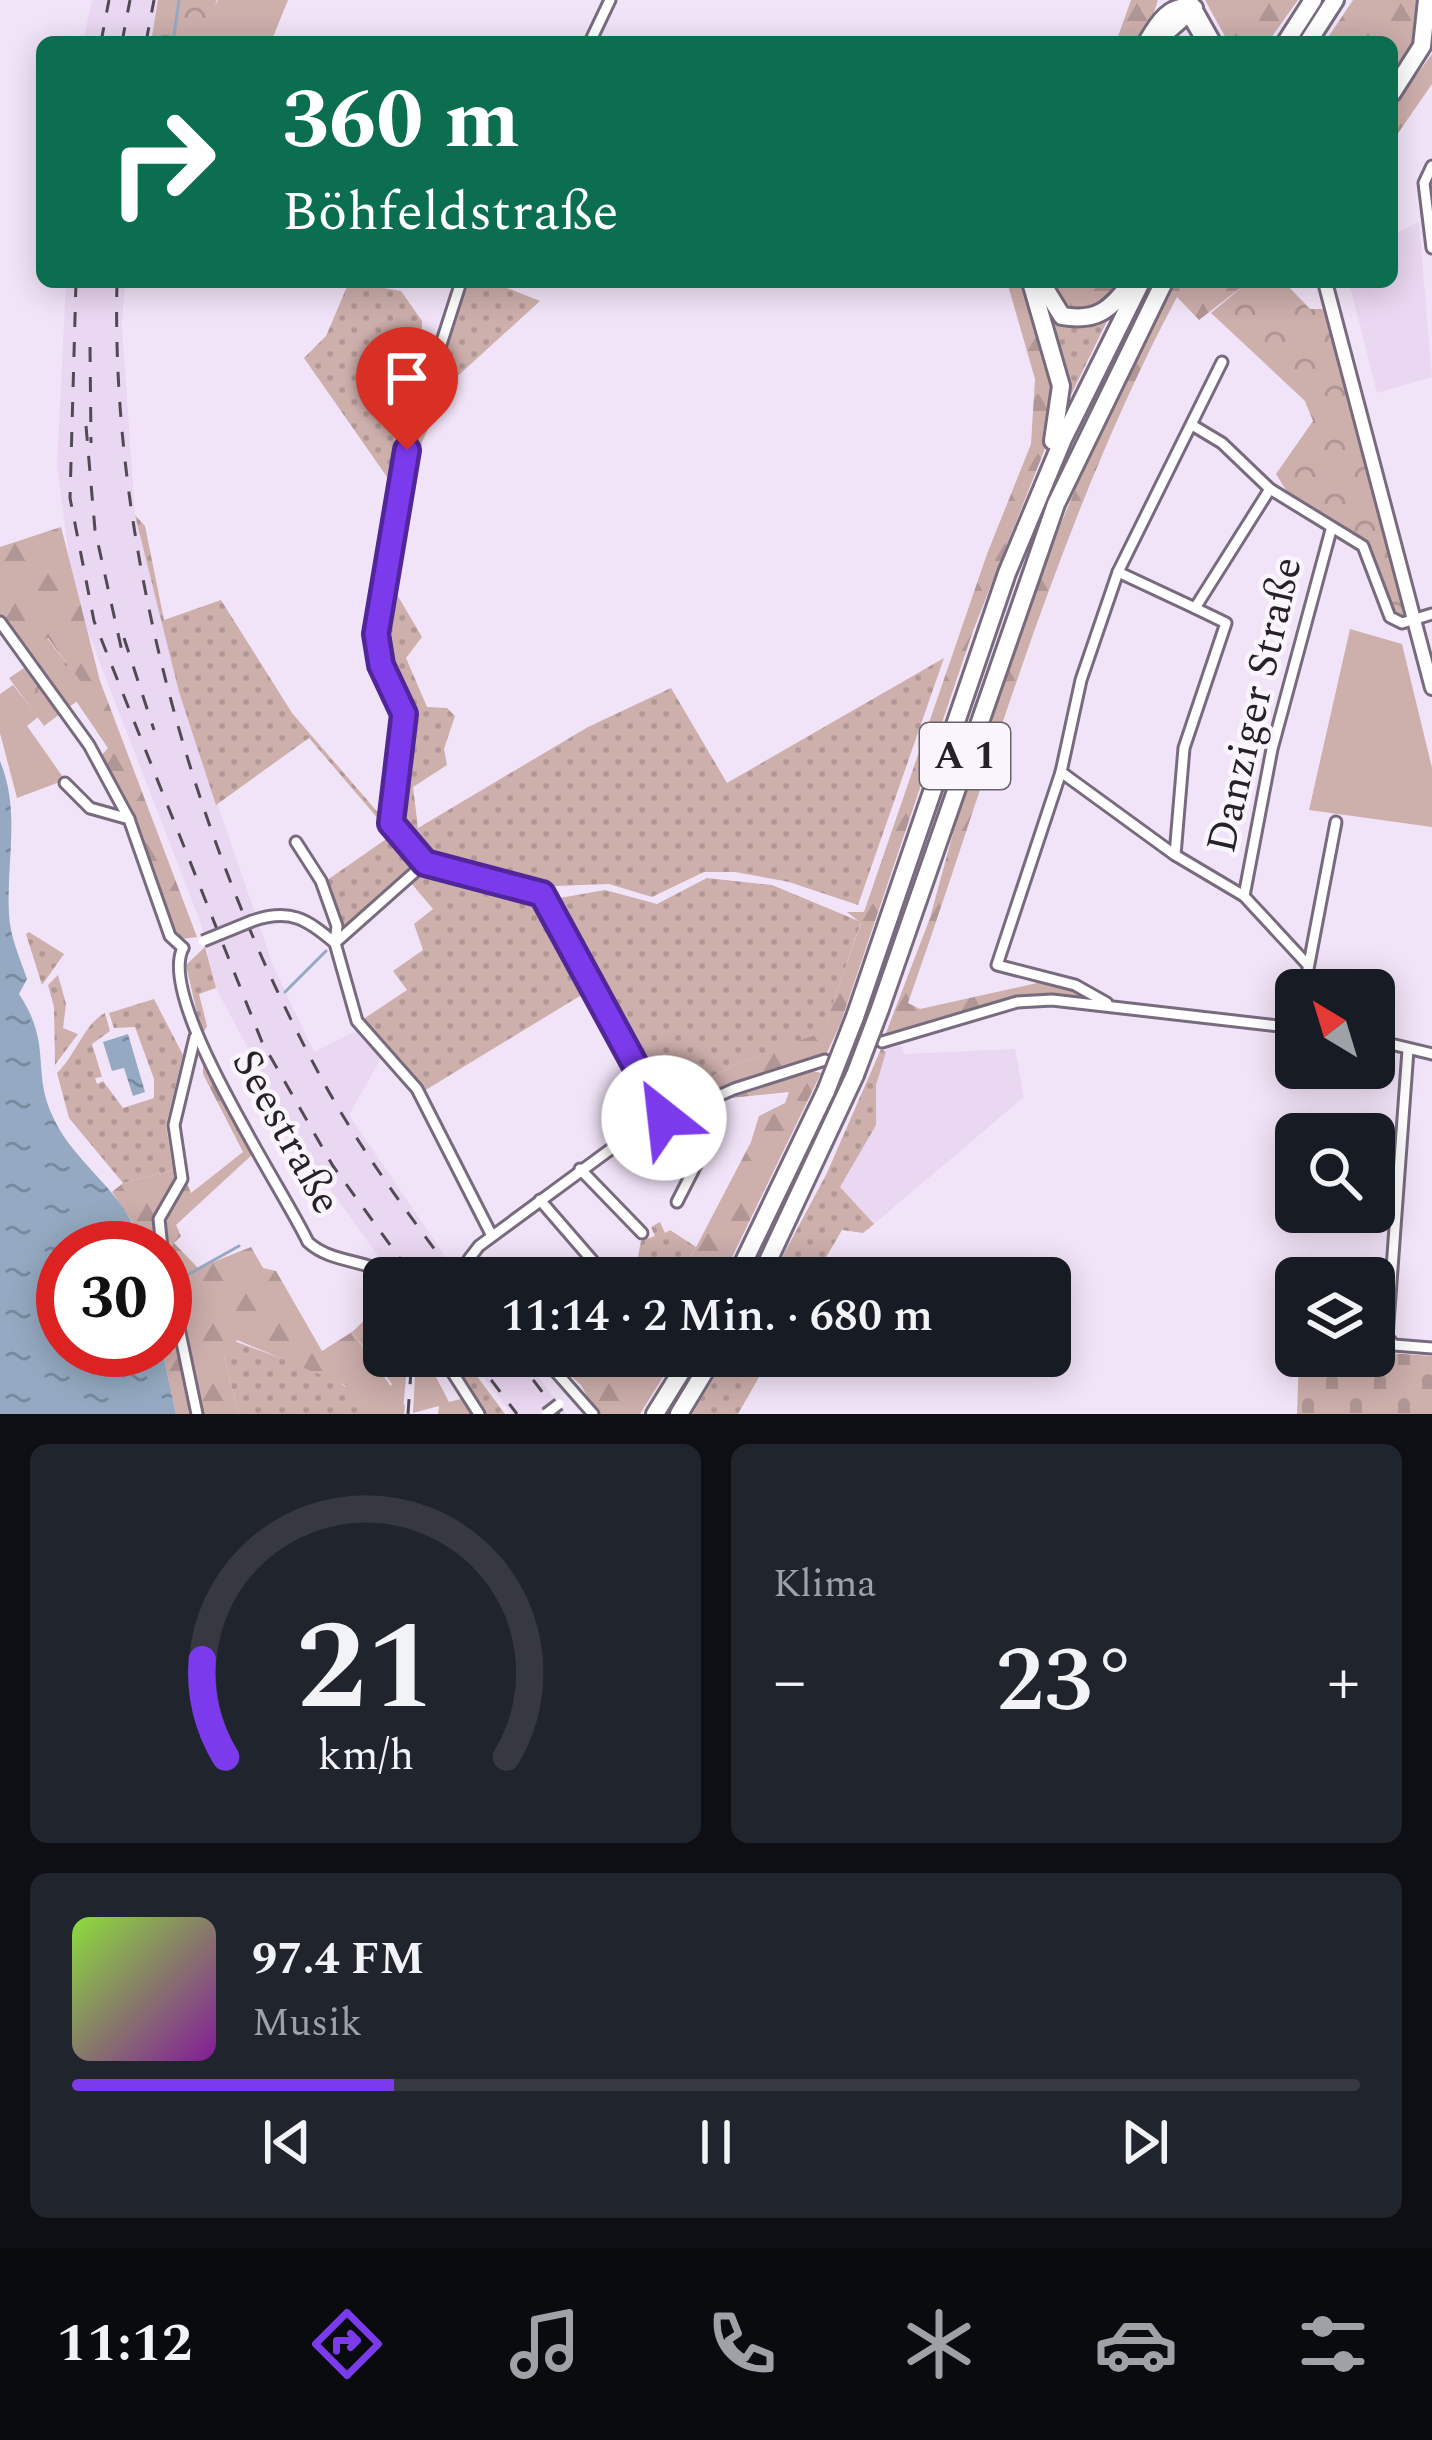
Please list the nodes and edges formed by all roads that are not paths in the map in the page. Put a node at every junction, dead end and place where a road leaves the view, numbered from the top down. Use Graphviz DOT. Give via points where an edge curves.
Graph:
graph roads {
  1 [pos="610,0"];
  2 [pos="1162,0"];
  3 [pos="1313,0"];
  4 [pos="1339,0"];
  5 [pos="1426,0"];
  6 [pos="1187,6"];
  7 [pos="1161,21"];
  8 [pos="1313,34"];
  9 [pos="1432,35"];
  10 [pos="593,36"];
  11 [pos="1154,36"];
  12 [pos="1157,36"];
  13 [pos="1201,36"];
  14 [pos="1210,36"];
  15 [pos="1290,36"];
  16 [pos="1398,88"];
  17 [pos="1398,89"];
  18 [pos="1432,166"];
  19 [pos="1432,248"];
  20 [pos="458,288"];
  21 [pos="1032,288"];
  22 [pos="1045,288"];
  23 [pos="1127,288"];
  24 [pos="1138,288"];
  25 [pos="1162,288"];
  26 [pos="1330,288"];
  27 [pos="1222,362"];
  28 [pos="1192,425"];
  29 [pos="1270,489"];
  30 [pos="1034,505"];
  31 [pos="1331,530"];
  32 [pos="1118,572"];
  33 [pos="1195,608"];
  34 [pos="1432,614"];
  35 [pos="0,622"];
  36 [pos="1415,622"];
  37 [pos="1432,688"];
  38 [pos="1061,772"];
  39 [pos="65,783"];
  40 [pos="130,819"];
  41 [pos="1336,822"];
  42 [pos="296,842"];
  43 [pos="1175,855"];
  44 [pos="425,863"];
  45 [pos="1244,896"];
  46 [pos="335,943"];
  47 [pos="183,948"];
  48 [pos="1306,964"];
  49 [pos="1306,969"];
  50 [pos="1107,1003"];
  51 [pos="1275,1025"];
  52 [pos="195,1037"];
  53 [pos="882,1042"];
  54 [pos="1395,1046"];
  55 [pos="1408,1050"];
  56 [pos="1432,1054"];
  57 [pos="825,1060"];
  58 [pos="677,1112"];
  59 [pos="664,1118"];
  60 [pos="580,1168"];
  61 [pos="540,1199"];
  62 [pos="677,1202"];
  63 [pos="158,1221"];
  64 [pos="642,1233"];
  65 [pos="492,1236"];
  66 [pos="471,1257"];
  67 [pos="589,1257"];
  68 [pos="746,1257"];
  69 [pos="770,1257"];
  70 [pos="1392,1257"];
  71 [pos="363,1266"];
  72 [pos="1395,1346"];
  73 [pos="1432,1348"];
  74 [pos="189,1377"];
  75 [pos="455,1377"];
  76 [pos="561,1377"];
  77 [pos="678,1377"];
  78 [pos="702,1377"];
  79 [pos="575,1392"];
  80 [pos="197,1414"];
  81 [pos="478,1414"];
  82 [pos="546,1414"];
  83 [pos="593,1414"];
  84 [pos="655,1414"];
  85 [pos="680,1414"];
  1 -- 10 [label="street"];
  2 -- 7 [label="highway"];
  3 -- 15 [label="highway"];
  4 -- 8 [label="highway"];
  5 -- 16 [label="highway" via="1422,46"];
  6 -- 7 [label="highway"];
  6 -- 12 [label="highway"];
  6 -- 13 [label="main road"];
  6 -- 14 [label="main road"];
  7 -- 11 [label="highway"];
  9 -- 17 [label="highway"];
  18 -- 19 [label="street" via="1424,183"];
  20 -- 44 [label="street" via="407,450 376,634 404,714 391,823"];
  21 -- 30 [label="highway" via="1062,404"];
  22 -- 23 [label="highway" via="1062,316 1088,320"];
  24 -- 30 [label="highway, A 1"];
  25 -- 69 [label="highway, A 1, bridge" via="1056,504 855,1075"];
  26 -- 36 [label="main road"];
  27 -- 28 [label="street"];
  28 -- 29 [label="street"];
  28 -- 32 [label="street"];
  29 -- 31 [label="street"];
  29 -- 33 [label="street"];
  30 -- 68 [label="highway, A 1, bridge" via="855,1017"];
  31 -- 36 [label="street" via="1372,556 1390,617"];
  31 -- 45 [label="street, Danziger Straße" via="1272,749"];
  32 -- 33 [label="street"];
  32 -- 38 [label="street"];
  33 -- 43 [label="street" via="1226,623 1184,748"];
  34 -- 36 [label="street"];
  35 -- 40 [label="street, Seestraße" via="89,745"];
  36 -- 37 [label="main road"];
  38 -- 43 [label="street"];
  38 -- 50 [label="street" via="997,965 1075,985"];
  39 -- 40 [label="street" via="90,808"];
  40 -- 47 [label="street, Seestraße" via="170,935"];
  41 -- 48 [label="street"];
  42 -- 46 [label="street" via="321,881 338,926"];
  43 -- 45 [label="street"];
  44 -- 46 [label="street"];
  44 -- 59 [label="street" via="542,894"];
  45 -- 48 [label="street"];
  46 -- 47 [label="street, bridge" via="300,916 274,913"];
  46 -- 65 [label="street" via="357,1021 417,1088"];
  47 -- 52 [label="street, Seestraße" via="178,964"];
  48 -- 49 [label="street"];
  50 -- 51 [label="street"];
  50 -- 53 [label="street" via="1017,1002"];
  52 -- 63 [label="street, Seestraße" via="174,1125 182,1179"];
  52 -- 71 [label="street, Seestraße" via="308,1242 335,1261"];
  54 -- 55 [label="street"];
  55 -- 56 [label="street"];
  55 -- 70 [label="street"];
  57 -- 58 [label="street"];
  58 -- 59 [label="street"];
  58 -- 62 [label="street" via="699,1159"];
  59 -- 60 [label="street"];
  60 -- 61 [label="street"];
  60 -- 64 [label="street"];
  61 -- 65 [label="street"];
  61 -- 67 [label="street"];
  65 -- 66 [label="street"];
  72 -- 73 [label="street"];
  74 -- 80 [label="street"];
  75 -- 81 [label="street"];
  76 -- 79 [label="street"];
  77 -- 84 [label="highway"];
  78 -- 85 [label="highway"];
  79 -- 82 [label="street, bridge"];
  79 -- 83 [label="street"];
}
